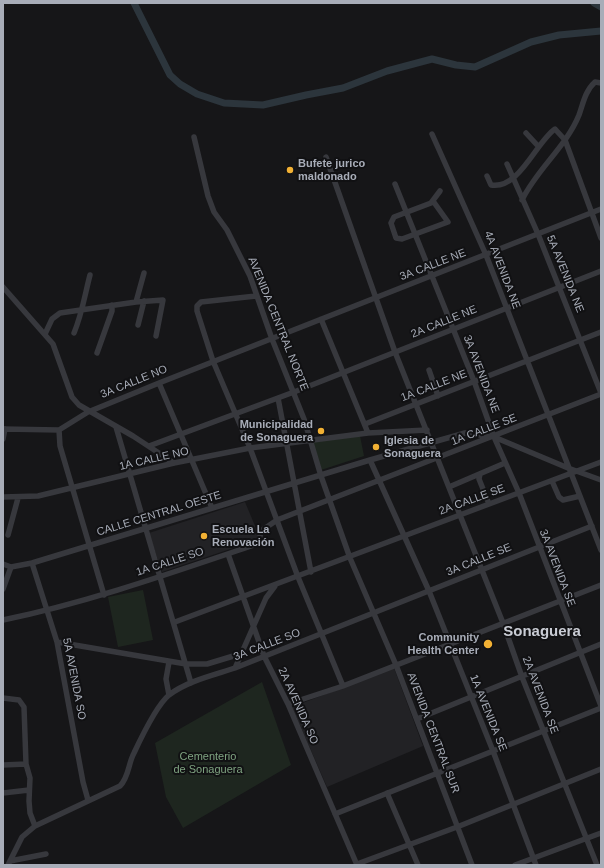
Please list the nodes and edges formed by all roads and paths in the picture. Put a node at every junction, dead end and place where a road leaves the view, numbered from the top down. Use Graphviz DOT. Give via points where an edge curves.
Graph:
graph roads {
  1 [pos="601,83"];
  2 [pos="526,133"];
  3 [pos="432,134"];
  4 [pos="194,137"];
  5 [pos="565,140"];
  6 [pos="538,146"];
  7 [pos="326,157"];
  8 [pos="507,164"];
  9 [pos="487,176"];
  10 [pos="512,179"];
  11 [pos="395,184"];
  12 [pos="440,191"];
  13 [pos="433,200"];
  14 [pos="522,200"];
  15 [pos="601,209"];
  16 [pos="406,212"];
  17 [pos="592,213"];
  18 [pos="538,234"];
  19 [pos="415,235"];
  20 [pos="601,238"];
  21 [pos="486,255"];
  22 [pos="601,271"];
  23 [pos="144,273"];
  24 [pos="90,275"];
  25 [pos="432,275"];
  26 [pos="3,287"];
  27 [pos="559,287"];
  28 [pos="256,296"];
  29 [pos="375,298"];
  30 [pos="144,301"];
  31 [pos="136,302"];
  32 [pos="112,305"];
  33 [pos="506,308"];
  34 [pos="81,310"];
  35 [pos="321,319"];
  36 [pos="138,325"];
  37 [pos="454,329"];
  38 [pos="601,332"];
  39 [pos="74,333"];
  40 [pos="45,334"];
  41 [pos="156,336"];
  42 [pos="272,338"];
  43 [pos="581,340"];
  44 [pos="395,352"];
  45 [pos="97,353"];
  46 [pos="214,361"];
  47 [pos="527,361"];
  48 [pos="429,370"];
  49 [pos="342,373"];
  50 [pos="474,381"];
  51 [pos="159,383"];
  52 [pos="294,392"];
  53 [pos="601,394"];
  54 [pos="438,396"];
  55 [pos="278,398"];
  56 [pos="417,404"];
  57 [pos="88,412"];
  58 [pos="236,414"];
  59 [pos="548,416"];
  60 [pos="365,424"];
  61 [pos="116,426"];
  62 [pos="4,429"];
  63 [pos="59,430"];
  64 [pos="427,430"];
  65 [pos="368,433"];
  66 [pos="181,434"];
  67 [pos="494,437"];
  68 [pos="3,439"];
  69 [pos="310,440"];
  70 [pos="432,442"];
  71 [pos="287,443"];
  72 [pos="149,446"];
  73 [pos="250,448"];
  74 [pos="438,458"];
  75 [pos="192,460"];
  76 [pos="370,460"];
  77 [pos="601,462"];
  78 [pos="174,463"];
  79 [pos="504,463"];
  80 [pos="569,471"];
  81 [pos="578,471"];
  82 [pos="129,474"];
  83 [pos="480,474"];
  84 [pos="321,476"];
  85 [pos="601,480"];
  86 [pos="381,481"];
  87 [pos="552,481"];
  88 [pos="294,484"];
  89 [pos="449,487"];
  90 [pos="73,489"];
  91 [pos="267,492"];
  92 [pos="518,493"];
  93 [pos="580,496"];
  94 [pos="3,497"];
  95 [pos="18,498"];
  96 [pos="329,501"];
  97 [pos="489,504"];
  98 [pos="212,508"];
  99 [pos="300,512"];
  100 [pos="460,515"];
  101 [pos="277,520"];
  102 [pos="592,526"];
  103 [pos="146,529"];
  104 [pos="8,535"];
  105 [pos="405,535"];
  106 [pos="90,546"];
  107 [pos="538,547"];
  108 [pos="601,550"];
  109 [pos="228,554"];
  110 [pos="350,558"];
  111 [pos="32,563"];
  112 [pos="3,564"];
  113 [pos="11,567"];
  114 [pos="482,569"];
  115 [pos="311,572"];
  116 [pos="160,576"];
  117 [pos="298,577"];
  118 [pos="601,585"];
  119 [pos="275,586"];
  120 [pos="3,589"];
  121 [pos="428,591"];
  122 [pos="104,595"];
  123 [pos="243,597"];
  124 [pos="560,601"];
  125 [pos="48,610"];
  126 [pos="373,613"];
  127 [pos="3,620"];
  128 [pos="175,622"];
  129 [pos="502,623"];
  130 [pos="254,628"];
  131 [pos="323,634"];
  132 [pos="57,642"];
  133 [pos="450,644"];
  134 [pos="601,644"];
  135 [pos="580,653"];
  136 [pos="240,654"];
  137 [pos="264,656"];
  138 [pos="169,662"];
  139 [pos="186,664"];
  140 [pos="396,665"];
  141 [pos="235,668"];
  142 [pos="522,677"];
  143 [pos="191,683"];
  144 [pos="343,686"];
  145 [pos="169,695"];
  146 [pos="471,697"];
  147 [pos="3,698"];
  148 [pos="288,704"];
  149 [pos="601,707"];
  150 [pos="417,719"];
  151 [pos="543,730"];
  152 [pos="493,751"];
  153 [pos="26,764"];
  154 [pos="3,765"];
  155 [pos="601,769"];
  156 [pos="438,773"];
  157 [pos="564,784"];
  158 [pos="29,790"];
  159 [pos="3,793"];
  160 [pos="387,793"];
  161 [pos="88,800"];
  162 [pos="514,804"];
  163 [pos="335,814"];
  164 [pos="35,826"];
  165 [pos="458,827"];
  166 [pos="601,833"];
  167 [pos="587,838"];
  168 [pos="409,845"];
  169 [pos="46,854"];
  170 [pos="533,858"];
  171 [pos="9,863"];
  172 [pos="357,865"];
  173 [pos="418,865"];
  174 [pos="472,865"];
  175 [pos="515,865"];
  176 [pos="536,865"];
  177 [pos="597,865"];
  1 -- 5 [label="street" via="595,82 590,87"];
  2 -- 6 [label="street"];
  3 -- 21 [label="street, 4A AVENIDA NE"];
  4 -- 28 [label="street, AVENIDA CENTRAL NORTE" via="214,212 227,230 250,276"];
  5 -- 6 [label="street" via="556,129 553,129"];
  5 -- 14 [label="street" via="537,174"];
  5 -- 17 [label="street"];
  6 -- 10 [label="street"];
  7 -- 29 [label="street, 2A AVENIDA SE"];
  8 -- 10 [label="street, 5A AVENIDA NE"];
  9 -- 10 [label="street" via="491,185"];
  10 -- 14 [label="street, 5A AVENIDA NE"];
  11 -- 16 [label="street, 3A AVENIDA NE"];
  12 -- 13 [label="street"];
  13 -- 16 [label="street"];
  13 -- 19 [label="street" via="448,222"];
  14 -- 18 [label="street, 5A AVENIDA NE"];
  15 -- 17 [label="street, 3A CALLE NE"];
  16 -- 19 [label="street, 3A AVENIDA NE"];
  16 -- 19 [label="street" via="392,220 396,238 400,240"];
  17 -- 18 [label="street, 3A CALLE NE"];
  17 -- 20 [label="street"];
  18 -- 21 [label="street, 3A CALLE NE"];
  18 -- 27 [label="street, 5A AVENIDA NE"];
  19 -- 25 [label="street, 3A AVENIDA NE"];
  21 -- 25 [label="street, 3A CALLE NE"];
  21 -- 33 [label="street, 4A AVENIDA NE"];
  22 -- 27 [label="street, 2A CALLE NE"];
  23 -- 31 [label="street"];
  24 -- 34 [label="street"];
  25 -- 29 [label="street, 3A CALLE NE"];
  25 -- 37 [label="street, 3A AVENIDA NE"];
  26 -- 40 [label="street"];
  27 -- 33 [label="street, 2A CALLE NE"];
  27 -- 43 [label="street, 5A AVENIDA NE"];
  28 -- 42 [label="street, AVENIDA CENTRAL NORTE"];
  28 -- 46 [label="street" via="201,302 197,306"];
  29 -- 35 [label="street, 3A CALLE NE"];
  29 -- 44 [label="street, 2A AVENIDA SE"];
  30 -- 31 [label="street"];
  30 -- 36 [label="street"];
  30 -- 41 [label="street" via="162,300"];
  31 -- 32 [label="street"];
  32 -- 34 [label="street"];
  32 -- 45 [label="street"];
  33 -- 37 [label="street, 2A CALLE NE"];
  33 -- 47 [label="street, 4A AVENIDA NE"];
  34 -- 39 [label="street"];
  34 -- 40 [label="street" via="55,316"];
  35 -- 42 [label="street, 3A CALLE NE"];
  35 -- 49 [label="street"];
  37 -- 44 [label="street, 2A CALLE NE"];
  37 -- 50 [label="street, 3A AVENIDA NE"];
  38 -- 43 [label="street, 1A CALLE NE"];
  40 -- 57 [label="street" via="57,351 60,368 72,397"];
  42 -- 46 [label="street, 3A CALLE NO"];
  42 -- 52 [label="street, AVENIDA CENTRAL NORTE"];
  43 -- 47 [label="street, 1A CALLE NE"];
  43 -- 53 [label="street, 5A AVENIDA NE"];
  44 -- 49 [label="street, 2A CALLE NE"];
  44 -- 56 [label="street, 2A AVENIDA SE"];
  46 -- 51 [label="street, 3A CALLE NO"];
  46 -- 58 [label="street"];
  47 -- 50 [label="street, 1A CALLE NE"];
  47 -- 59 [label="street, 4A AVENIDA NE"];
  48 -- 54 [label="street"];
  49 -- 52 [label="street, 2A CALLE NE"];
  49 -- 60 [label="street"];
  50 -- 54 [label="street, 1A CALLE NE"];
  50 -- 67 [label="street, 3A AVENIDA NE"];
  51 -- 57 [label="street, 3A CALLE NO"];
  51 -- 66 [label="street"];
  52 -- 55 [label="street, 2A CALLE NE"];
  52 -- 69 [label="street, AVENIDA CENTRAL NORTE"];
  53 -- 59 [label="street, 1A CALLE SE"];
  54 -- 56 [label="street, 1A CALLE NE"];
  55 -- 58 [label="street, 2A CALLE NE"];
  55 -- 71 [label="street"];
  56 -- 60 [label="street, 1A CALLE NE"];
  56 -- 64 [label="street, 2A AVENIDA SE"];
  57 -- 61 [label="street"];
  57 -- 63 [label="street, 3A CALLE NO"];
  58 -- 66 [label="street, 2A CALLE NE"];
  58 -- 73 [label="street"];
  59 -- 67 [label="street, 1A CALLE SE"];
  59 -- 80 [label="street, 4A AVENIDA NE"];
  60 -- 65 [label="street"];
  61 -- 72 [label="street"];
  61 -- 82 [label="street"];
  62 -- 63 [label="street"];
  62 -- 68 [label="street"];
  63 -- 90 [label="street" via="60,446"];
  64 -- 65 [label="street"];
  64 -- 70 [label="street, 2A AVENIDA SE"];
  65 -- 69 [label="street"];
  66 -- 72 [label="street, 2A CALLE NE"];
  66 -- 75 [label="street"];
  67 -- 70 [label="street, CALLE CENTRAL OESTE" via="465,433"];
  67 -- 74 [label="street, 1A CALLE SE"];
  67 -- 79 [label="street, 3A AVENIDA SE"];
  67 -- 80 [label="street"];
  69 -- 71 [label="street, 1A CALLE NO"];
  69 -- 84 [label="street, AVENIDA CENTRAL NORTE"];
  70 -- 74 [label="street, 2A AVENIDA SE"];
  70 -- 76 [label="street, CALLE CENTRAL OESTE"];
  71 -- 73 [label="street, 1A CALLE NO"];
  71 -- 88 [label="street"];
  72 -- 78 [label="street"];
  73 -- 75 [label="street, 1A CALLE NO"];
  73 -- 91 [label="street"];
  74 -- 86 [label="street, 1A CALLE SE"];
  74 -- 89 [label="street, 2A AVENIDA SE"];
  75 -- 78 [label="street, 1A CALLE NO"];
  75 -- 98 [label="street"];
  76 -- 84 [label="street, CALLE CENTRAL OESTE"];
  76 -- 86 [label="street, 1A AVENIDA SE"];
  77 -- 81 [label="street"];
  78 -- 82 [label="street, 1A CALLE NO"];
  79 -- 83 [label="street"];
  79 -- 92 [label="street, 3A AVENIDA SE"];
  80 -- 81 [label="street"];
  80 -- 87 [label="street, 2A CALLE SE"];
  80 -- 93 [label="street, 4A AVENIDA NE"];
  81 -- 85 [label="street"];
  82 -- 90 [label="street, 1A CALLE NO"];
  82 -- 103 [label="street"];
  83 -- 89 [label="street"];
  83 -- 97 [label="street" via="479,479"];
  84 -- 88 [label="street, CALLE CENTRAL OESTE"];
  84 -- 96 [label="street, AVENIDA CENTRAL SUR"];
  86 -- 96 [label="street, 1A CALLE SE"];
  86 -- 105 [label="street, 1A AVENIDA SE"];
  87 -- 92 [label="street, 2A CALLE SE"];
  87 -- 93 [label="street" via="563,500"];
  88 -- 91 [label="street, CALLE CENTRAL OESTE"];
  88 -- 99 [label="street"];
  89 -- 100 [label="street, 2A AVENIDA SE"];
  90 -- 95 [label="street, 1A CALLE NO"];
  90 -- 106 [label="street"];
  91 -- 98 [label="street, CALLE CENTRAL OESTE"];
  91 -- 101 [label="street"];
  92 -- 97 [label="street, 2A CALLE SE"];
  92 -- 107 [label="street, 3A AVENIDA SE"];
  93 -- 102 [label="street, 4A AVENIDA NE"];
  94 -- 95 [label="street, 1A CALLE NO"];
  95 -- 104 [label="street"];
  96 -- 99 [label="street, 1A CALLE SO"];
  96 -- 110 [label="street, AVENIDA CENTRAL SUR"];
  97 -- 100 [label="street, 2A CALLE SE"];
  98 -- 103 [label="street, CALLE CENTRAL OESTE"];
  99 -- 101 [label="street, 1A CALLE SO"];
  99 -- 115 [label="street"];
  100 -- 105 [label="street, 2A CALLE SE"];
  100 -- 114 [label="street, 2A AVENIDA SE"];
  101 -- 109 [label="street, 1A CALLE SO" via="261,530 259,541 254,545"];
  101 -- 117 [label="street"];
  102 -- 107 [label="street, 3A CALLE SE"];
  102 -- 108 [label="street, 4A AVENIDA NE"];
  103 -- 106 [label="street, CALLE CENTRAL OESTE"];
  103 -- 116 [label="street"];
  105 -- 110 [label="street, 2A CALLE SE"];
  105 -- 121 [label="street, 1A AVENIDA SE"];
  106 -- 111 [label="street, CALLE CENTRAL OESTE"];
  106 -- 122 [label="street"];
  107 -- 114 [label="street, 3A CALLE SE"];
  107 -- 124 [label="street, 3A AVENIDA SE"];
  109 -- 116 [label="street, 1A CALLE SO"];
  109 -- 123 [label="street, 2A AVENIDA SO"];
  110 -- 115 [label="street, 2A CALLE SE"];
  110 -- 126 [label="street, AVENIDA CENTRAL SUR"];
  111 -- 113 [label="street, CALLE CENTRAL OESTE"];
  111 -- 125 [label="street, 5A AVENIDA SO"];
  112 -- 113 [label="street"];
  113 -- 120 [label="street"];
  114 -- 121 [label="street, 3A CALLE SE"];
  114 -- 129 [label="street, 2A AVENIDA SE"];
  115 -- 117 [label="street, 2A CALLE SE"];
  116 -- 122 [label="street, 1A CALLE SO"];
  116 -- 128 [label="street"];
  117 -- 119 [label="street, 2A CALLE SE"];
  117 -- 131 [label="street"];
  118 -- 124 [label="street"];
  119 -- 123 [label="street, 2A CALLE SE"];
  119 -- 130 [label="street" via="266,598"];
  121 -- 126 [label="street, 3A CALLE SE"];
  121 -- 133 [label="street, 1A AVENIDA SE"];
  122 -- 125 [label="street, 1A CALLE SO"];
  123 -- 128 [label="street, 2A CALLE SE"];
  123 -- 130 [label="street, 2A AVENIDA SO"];
  124 -- 129 [label="street"];
  124 -- 135 [label="street, 3A AVENIDA SE"];
  125 -- 127 [label="street, 1A CALLE SO"];
  125 -- 132 [label="street, 5A AVENIDA SO"];
  126 -- 131 [label="street, 3A CALLE SO"];
  126 -- 140 [label="street, AVENIDA CENTRAL SUR"];
  128 -- 139 [label="street"];
  129 -- 133 [label="street"];
  129 -- 142 [label="street, 2A AVENIDA SE"];
  130 -- 136 [label="street"];
  130 -- 137 [label="street, 2A AVENIDA SO"];
  131 -- 137 [label="street, 3A CALLE SO"];
  131 -- 144 [label="street"];
  132 -- 138 [label="street"];
  132 -- 161 [label="street, 5A AVENIDA SO"];
  133 -- 140 [label="street"];
  133 -- 146 [label="street, 1A AVENIDA SE"];
  134 -- 135 [label="street"];
  135 -- 142 [label="street"];
  135 -- 149 [label="street, 3A AVENIDA SE"];
  136 -- 139 [label="street" via="207,664"];
  136 -- 141 [label="street"];
  137 -- 141 [label="street, 3A CALLE SO"];
  137 -- 148 [label="street, 2A AVENIDA SO"];
  138 -- 139 [label="street"];
  138 -- 145 [label="street" via="166,679"];
  139 -- 143 [label="street"];
  140 -- 144 [label="street"];
  140 -- 150 [label="street, AVENIDA CENTRAL SUR"];
  141 -- 143 [label="street, 3A CALLE SO"];
  142 -- 146 [label="street"];
  142 -- 151 [label="street, 2A AVENIDA SE"];
  143 -- 145 [label="street, 3A CALLE SO"];
  144 -- 148 [label="street"];
  145 -- 161 [label="street" via="142,736 128,763 124,781 120,786"];
  146 -- 150 [label="street"];
  146 -- 152 [label="street, 1A AVENIDA SE"];
  147 -- 153 [label="street" via="19,700 23,704"];
  148 -- 163 [label="street, 2A AVENIDA SO"];
  149 -- 151 [label="street"];
  150 -- 156 [label="street, AVENIDA CENTRAL SUR"];
  151 -- 152 [label="street"];
  151 -- 157 [label="street, 2A AVENIDA SE"];
  152 -- 156 [label="street"];
  152 -- 162 [label="street, 1A AVENIDA SE"];
  153 -- 154 [label="street"];
  153 -- 158 [label="street" via="30,778"];
  155 -- 157 [label="street"];
  156 -- 160 [label="street"];
  156 -- 165 [label="street, AVENIDA CENTRAL SUR"];
  157 -- 162 [label="street"];
  157 -- 167 [label="street, 2A AVENIDA SE"];
  158 -- 159 [label="street"];
  158 -- 164 [label="street" via="30,813"];
  160 -- 163 [label="street"];
  160 -- 168 [label="street"];
  161 -- 164 [label="street"];
  162 -- 165 [label="street"];
  162 -- 170 [label="street, 1A AVENIDA SE"];
  163 -- 172 [label="street, 2A AVENIDA SO"];
  164 -- 171 [label="street" via="22,836"];
  165 -- 168 [label="street"];
  165 -- 174 [label="street, AVENIDA CENTRAL SUR"];
  166 -- 167 [label="street"];
  167 -- 170 [label="street"];
  167 -- 177 [label="street, 2A AVENIDA SE"];
  168 -- 172 [label="street"];
  168 -- 173 [label="street"];
  169 -- 171 [label="street"];
  170 -- 175 [label="street"];
  170 -- 176 [label="street, 1A AVENIDA SE"];
}
